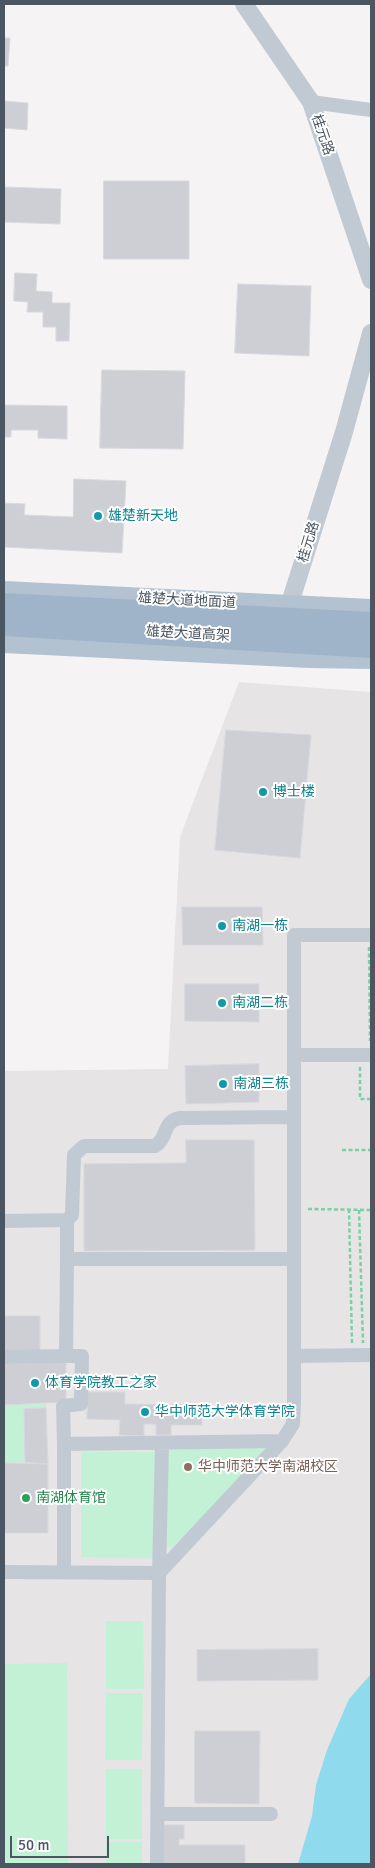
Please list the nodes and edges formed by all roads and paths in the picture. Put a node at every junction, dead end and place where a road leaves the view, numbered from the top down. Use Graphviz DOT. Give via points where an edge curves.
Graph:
graph roads {
  1 [pos="244,4"];
  2 [pos="311,102"];
  3 [pos="371,110"];
  4 [pos="371,280"];
  5 [pos="371,333"];
  6 [pos="4,592"];
  7 [pos="4,605"];
  8 [pos="289,606"];
  9 [pos="371,610"];
  10 [pos="4,624"];
  11 [pos="371,624"];
  12 [pos="4,642"];
  13 [pos="371,646"];
  14 [pos="371,658"];
  15 [pos="370,935"];
  16 [pos="294,1056"];
  17 [pos="367,1056"];
  18 [pos="371,1099"];
  19 [pos="294,1117"];
  20 [pos="342,1150"];
  21 [pos="371,1150"];
  22 [pos="294,1208"];
  23 [pos="349,1209"];
  24 [pos="360,1210"];
  25 [pos="371,1210"];
  26 [pos="66,1220"];
  27 [pos="4,1221"];
  28 [pos="66,1259"];
  29 [pos="294,1259"];
  30 [pos="362,1355"];
  31 [pos="66,1356"];
  32 [pos="294,1356"];
  33 [pos="4,1357"];
  34 [pos="282,1441"];
  35 [pos="162,1442"];
  36 [pos="64,1444"];
  37 [pos="4,1572"];
  38 [pos="64,1572"];
  39 [pos="159,1573"];
  40 [pos="158,1814"];
  41 [pos="271,1814"];
  42 [pos="157,1864"];
  1 -- 2 [label="street, 桂元路"];
  2 -- 3 [label="street"];
  2 -- 4 [label="street, 桂元路"];
  5 -- 8 [label="street, 桂元路" via="344,432"];
  6 -- 8 [label="main road, 雄楚大道地面道"];
  7 -- 11 [label="highway, 雄楚大道高架"];
  8 -- 9 [label="main road, 雄楚大道地面道"];
  10 -- 13 [label="highway, 雄楚大道高架"];
  12 -- 14 [label="main road" via="310,658"];
  15 -- 16 [label="street" via="326,941 294,934"];
  15 -- 17 [label="path"];
  16 -- 17 [label="street"];
  16 -- 19 [label="street"];
  17 -- 18 [label="path" via="360,1099"];
  19 -- 22 [label="street"];
  19 -- 26 [label="street" via="180,1118 168,1124 161,1141 155,1146 79,1148 74,1154 74,1207"];
  20 -- 21 [label="path"];
  22 -- 23 [label="path"];
  22 -- 29 [label="street"];
  23 -- 24 [label="path"];
  23 -- 30 [label="path"];
  24 -- 25 [label="path"];
  24 -- 30 [label="path"];
  26 -- 27 [label="street"];
  26 -- 28 [label="street"];
  28 -- 29 [label="street"];
  28 -- 31 [label="street"];
  29 -- 32 [label="street"];
  30 -- 32 [label="street"];
  31 -- 33 [label="street"];
  31 -- 36 [label="street" via="82,1356 82,1404 64,1406"];
  32 -- 34 [label="street" via="292,1424"];
  34 -- 35 [label="street"];
  34 -- 39 [label="street"];
  35 -- 36 [label="street"];
  35 -- 39 [label="street"];
  36 -- 38 [label="street"];
  37 -- 38 [label="street"];
  38 -- 39 [label="street"];
  39 -- 40 [label="street"];
  40 -- 41 [label="street"];
  40 -- 42 [label="street"];
}
